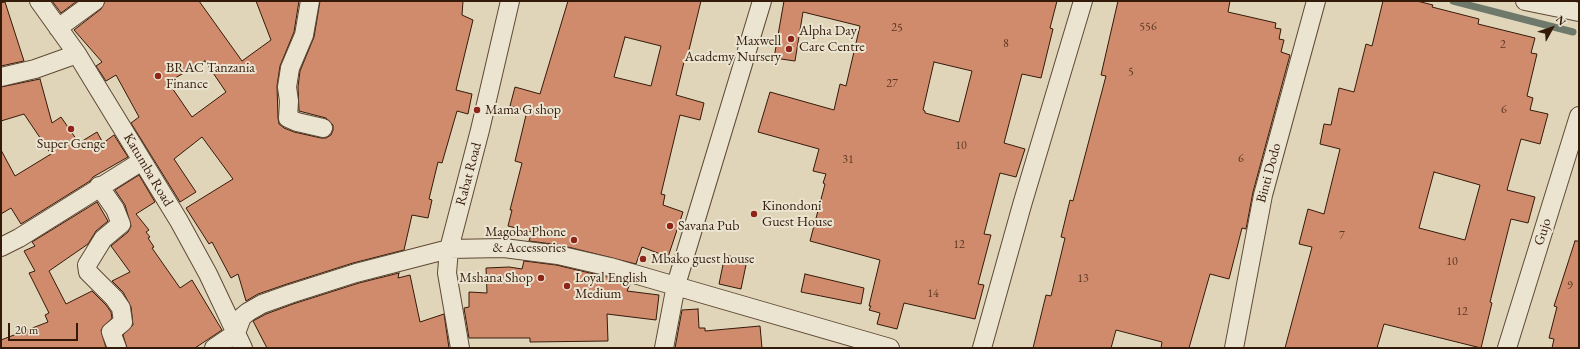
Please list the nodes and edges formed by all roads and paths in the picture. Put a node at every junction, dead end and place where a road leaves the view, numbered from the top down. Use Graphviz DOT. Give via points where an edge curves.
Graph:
graph roads {
  1 [pos="39,1"];
  2 [pos="95,1"];
  3 [pos="310,1"];
  4 [pos="510,1"];
  5 [pos="762,1"];
  6 [pos="1083,1"];
  7 [pos="1316,1"];
  8 [pos="1526,1"];
  9 [pos="1579,12"];
  10 [pos="58,28"];
  11 [pos="77,54"];
  12 [pos="1,77"];
  13 [pos="1579,116"];
  14 [pos="323,128"];
  15 [pos="142,161"];
  16 [pos="99,186"];
  17 [pos="1,247"];
  18 [pos="449,249"];
  19 [pos="676,285"];
  20 [pos="239,341"];
  21 [pos="850,343"];
  22 [pos="117,348"];
  23 [pos="214,348"];
  24 [pos="460,348"];
  25 [pos="664,348"];
  26 [pos="890,348"];
  27 [pos="982,348"];
  28 [pos="1234,348"];
  29 [pos="1506,348"];
  1 -- 10 [label="street, Katumba Road"];
  2 -- 10 [label="street"];
  3 -- 14 [label="street" via="304,35 290,68 288,118"];
  4 -- 18 [label="street, Rabat Road"];
  5 -- 19 [label="street"];
  6 -- 27 [label="street"];
  7 -- 28 [label="street, Binti Dodo" via="1263,195"];
  8 -- 9 [label="street"];
  10 -- 11 [label="street, Katumba Road"];
  11 -- 12 [label="street" via="35,69"];
  11 -- 15 [label="street, Katumba Road"];
  13 -- 29 [label="street, Gujo"];
  15 -- 16 [label="street"];
  15 -- 20 [label="street, Katumba Road" via="208,274"];
  16 -- 17 [label="street"];
  16 -- 22 [label="street" via="115,209 121,224 103,239 87,265 88,272 122,308 123,322 111,332"];
  18 -- 19 [label="street" via="504,248 558,255"];
  18 -- 20 [label="street" via="322,283 262,304 242,317"];
  18 -- 24 [label="street, Rabat Road" via="447,273"];
  19 -- 21 [label="street"];
  19 -- 25 [label="street"];
  20 -- 23 [label="street"];
  21 -- 26 [label="street"];
}
